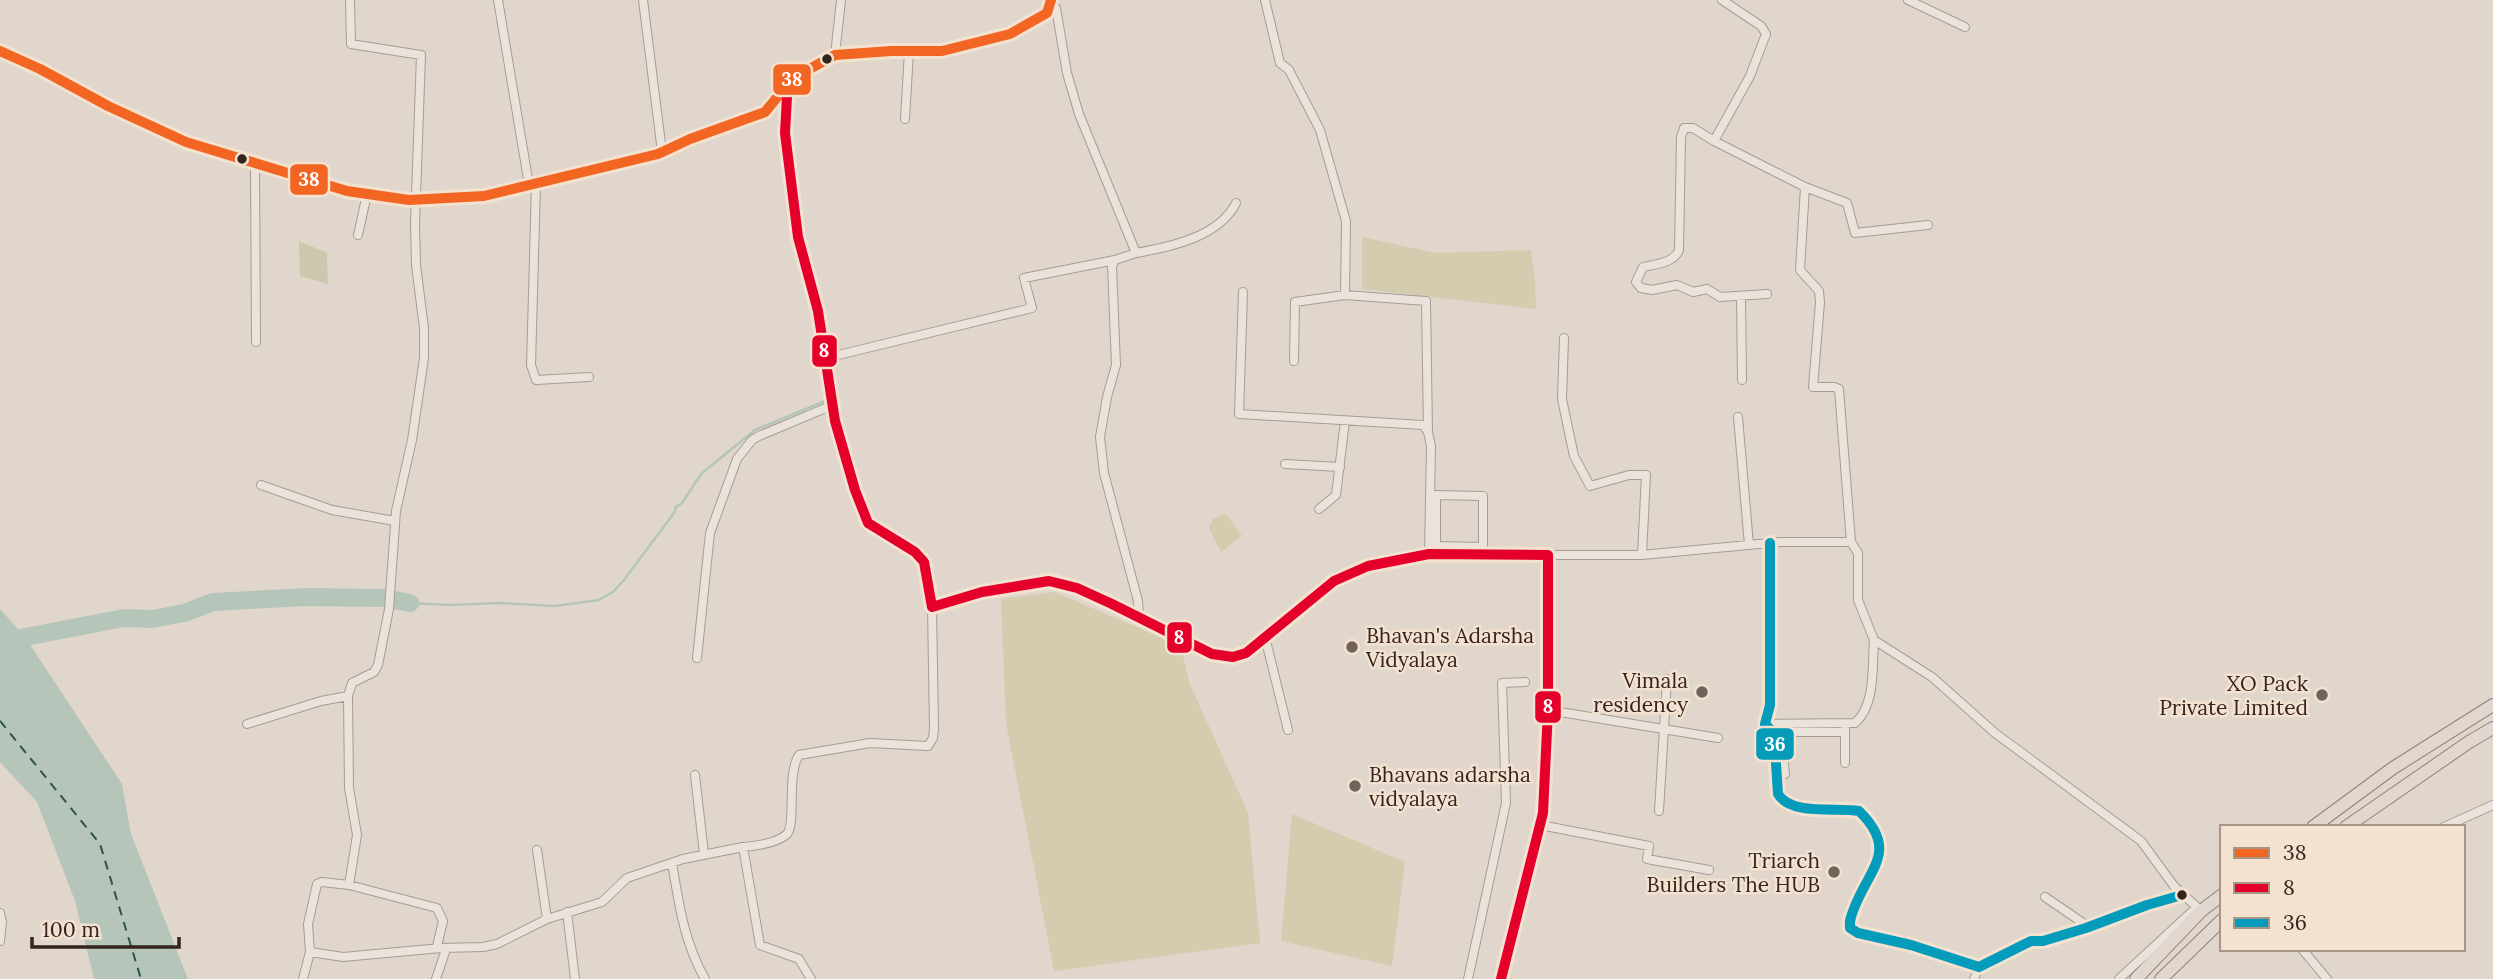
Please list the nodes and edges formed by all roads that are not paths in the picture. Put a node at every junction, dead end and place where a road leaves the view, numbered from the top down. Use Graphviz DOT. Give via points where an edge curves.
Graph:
graph roads {
  1 [pos="350,0"];
  2 [pos="498,0"];
  3 [pos="643,0"];
  4 [pos="841,0"];
  5 [pos="1265,0"];
  6 [pos="1722,0"];
  7 [pos="1908,0"];
  8 [pos="1051,2"];
  9 [pos="1965,27"];
  10 [pos="0,51"];
  11 [pos="909,51"];
  12 [pos="835,55"];
  13 [pos="793,78"];
  14 [pos="905,119"];
  15 [pos="1714,141"];
  16 [pos="662,152"];
  17 [pos="255,164"];
  18 [pos="533,185"];
  19 [pos="1805,187"];
  20 [pos="367,194"];
  21 [pos="415,199"];
  22 [pos="1236,203"];
  23 [pos="1928,225"];
  24 [pos="358,235"];
  25 [pos="1136,253"];
  26 [pos="1115,260"];
  27 [pos="1244,292"];
  28 [pos="1767,294"];
  29 [pos="1345,295"];
  30 [pos="1741,296"];
  31 [pos="1563,338"];
  32 [pos="256,342"];
  33 [pos="826,358"];
  34 [pos="1294,361"];
  35 [pos="589,377"];
  36 [pos="1742,380"];
  37 [pos="833,405"];
  38 [pos="1738,417"];
  39 [pos="1345,421"];
  40 [pos="1429,432"];
  41 [pos="1285,464"];
  42 [pos="1340,467"];
  43 [pos="261,485"];
  44 [pos="1319,509"];
  45 [pos="395,522"];
  46 [pos="1851,542"];
  47 [pos="1770,543"];
  48 [pos="1749,545"];
  49 [pos="1434,551"];
  50 [pos="1548,555"];
  51 [pos="1642,555"];
  52 [pos="932,607"];
  53 [pos="1139,617"];
  54 [pos="1265,637"];
  55 [pos="1874,640"];
  56 [pos="697,658"];
  57 [pos="1667,679"];
  58 [pos="1525,682"];
  59 [pos="348,696"];
  60 [pos="2493,705"];
  61 [pos="1548,710"];
  62 [pos="247,723"];
  63 [pos="1765,723"];
  64 [pos="1662,728"];
  65 [pos="1844,728"];
  66 [pos="2493,728"];
  67 [pos="1288,730"];
  68 [pos="1718,738"];
  69 [pos="1845,763"];
  70 [pos="1785,774"];
  71 [pos="695,775"];
  72 [pos="2493,805"];
  73 [pos="1659,811"];
  74 [pos="1539,825"];
  75 [pos="2316,825"];
  76 [pos="2349,825"];
  77 [pos="2448,825"];
  78 [pos="743,847"];
  79 [pos="537,850"];
  80 [pos="704,854"];
  81 [pos="672,863"];
  82 [pos="1709,870"];
  83 [pos="349,885"];
  84 [pos="2182,895"];
  85 [pos="2220,896"];
  86 [pos="2045,897"];
  87 [pos="2199,909"];
  88 [pos="566,912"];
  89 [pos="0,913"];
  90 [pos="547,919"];
  91 [pos="2220,922"];
  92 [pos="2089,927"];
  93 [pos="0,941"];
  94 [pos="443,949"];
  95 [pos="2304,951"];
  96 [pos="310,952"];
  97 [pos="1979,967"];
  98 [pos="303,979"];
  99 [pos="436,979"];
  100 [pos="575,979"];
  101 [pos="705,979"];
  102 [pos="811,979"];
  103 [pos="1468,979"];
  104 [pos="1501,979"];
  105 [pos="1974,979"];
  106 [pos="2119,979"];
  107 [pos="2136,979"];
  108 [pos="2161,979"];
  109 [pos="2327,979"];
  1 -- 21 [label="street" via="351,44 421,55"];
  2 -- 18 [label="street"];
  3 -- 16 [label="street"];
  4 -- 12 [label="street"];
  5 -- 29 [label="street" via="1280,64 1289,70 1320,130 1346,221"];
  6 -- 15 [label="street" via="1766,34 1751,76"];
  7 -- 9 [label="street"];
  8 -- 11 [label="main road" via="1048,13 1010,34 942,51"];
  8 -- 25 [label="street" via="1079,114"];
  10 -- 17 [label="main road" via="186,142"];
  11 -- 12 [label="main road"];
  11 -- 14 [label="street"];
  12 -- 13 [label="main road"];
  13 -- 16 [label="main road" via="765,112"];
  13 -- 33 [label="street" via="785,133 798,237"];
  15 -- 19 [label="street"];
  15 -- 30 [label="street" via="1693,128 1684,128 1679,250 1667,261 1643,267 1636,282 1640,288 1652,290 1677,285 1693,292 1707,289 1720,297"];
  16 -- 18 [label="main road"];
  17 -- 20 [label="main road"];
  17 -- 32 [label="street"];
  18 -- 21 [label="main road" via="484,196"];
  18 -- 35 [label="street" via="531,365 536,380"];
  19 -- 23 [label="street" via="1847,203 1855,233"];
  19 -- 46 [label="street" via="1800,270 1819,291 1820,302 1814,387 1839,389"];
  20 -- 21 [label="main road"];
  20 -- 24 [label="street"];
  21 -- 45 [label="street" via="424,358"];
  22 -- 25 [label="street" via="1231,213 1193,239"];
  25 -- 26 [label="street"];
  26 -- 33 [label="street" via="1024,278 1032,308"];
  26 -- 53 [label="street" via="1116,365 1100,437 1104,472"];
  27 -- 39 [label="street" via="1239,414"];
  28 -- 30 [label="street"];
  29 -- 34 [label="street" via="1295,302"];
  29 -- 40 [label="street" via="1426,301"];
  30 -- 36 [label="street"];
  31 -- 51 [label="street" via="1562,399 1574,456 1590,486 1646,475"];
  33 -- 37 [label="street"];
  37 -- 52 [label="street" via="855,490 869,523 924,562"];
  37 -- 56 [label="street" via="759,436 737,459 710,533"];
  38 -- 48 [label="street"];
  39 -- 40 [label="street" via="1423,425"];
  39 -- 42 [label="street"];
  40 -- 49 [label="street"];
  41 -- 42 [label="street"];
  42 -- 44 [label="street" via="1336,495"];
  43 -- 45 [label="street" via="332,510"];
  45 -- 59 [label="street" via="389,609 378,664 374,672 352,683"];
  46 -- 47 [label="street"];
  46 -- 55 [label="street" via="1858,553 1858,600"];
  47 -- 48 [label="street"];
  47 -- 63 [label="street" via="1770,705"];
  48 -- 51 [label="street"];
  49 -- 49 [label="street" via="1436,495 1483,496 1483,547"];
  49 -- 50 [label="street"];
  49 -- 54 [label="street" via="1367,566 1334,581"];
  50 -- 51 [label="street"];
  50 -- 61 [label="street"];
  52 -- 53 [label="street" via="982,592 1049,581 1077,588"];
  52 -- 78 [label="street" via="934,728 928,746 870,743 799,755 791,786 790,829 773,840"];
  53 -- 54 [label="street" via="1212,654 1233,657 1247,653"];
  54 -- 67 [label="street"];
  55 -- 65 [label="street" via="1863,716"];
  55 -- 84 [label="street" via="1931,677 1995,733 2141,841"];
  57 -- 64 [label="street"];
  58 -- 103 [label="street" via="1502,683 1506,803"];
  59 -- 62 [label="street"];
  59 -- 83 [label="street" via="349,788 356,818"];
  60 -- 75 [label="main road" via="2393,768"];
  61 -- 64 [label="street"];
  61 -- 74 [label="street"];
  63 -- 65 [label="street"];
  63 -- 97 [label="street" via="1774,733 1782,801 1820,810 1859,811 1880,843 1876,867 1858,898 1850,928"];
  64 -- 68 [label="street"];
  64 -- 73 [label="street"];
  65 -- 69 [label="street"];
  65 -- 70 [label="street" via="1783,732"];
  66 -- 76 [label="main road"];
  71 -- 80 [label="street"];
  72 -- 77 [label="street"];
  74 -- 82 [label="street" via="1649,846 1647,859"];
  74 -- 104 [label="street"];
  78 -- 80 [label="street"];
  78 -- 102 [label="street" via="760,945 799,959"];
  79 -- 90 [label="street"];
  80 -- 81 [label="street"];
  81 -- 88 [label="street" via="627,878 602,902"];
  81 -- 101 [label="street" via="682,926"];
  83 -- 94 [label="street" via="437,908 443,921 437,946"];
  83 -- 96 [label="street" via="317,884 308,924"];
  84 -- 87 [label="street"];
  84 -- 92 [label="street"];
  85 -- 87 [label="main road"];
  86 -- 92 [label="street"];
  87 -- 106 [label="street"];
  87 -- 107 [label="main road"];
  88 -- 90 [label="street"];
  88 -- 100 [label="street"];
  89 -- 93 [label="street"];
  90 -- 94 [label="street" via="497,944"];
  91 -- 108 [label="main road"];
  92 -- 97 [label="street" via="2031,941"];
  94 -- 96 [label="street" via="343,957"];
  94 -- 99 [label="street"];
  95 -- 109 [label="street"];
  96 -- 98 [label="street"];
  97 -- 105 [label="street"];
}
